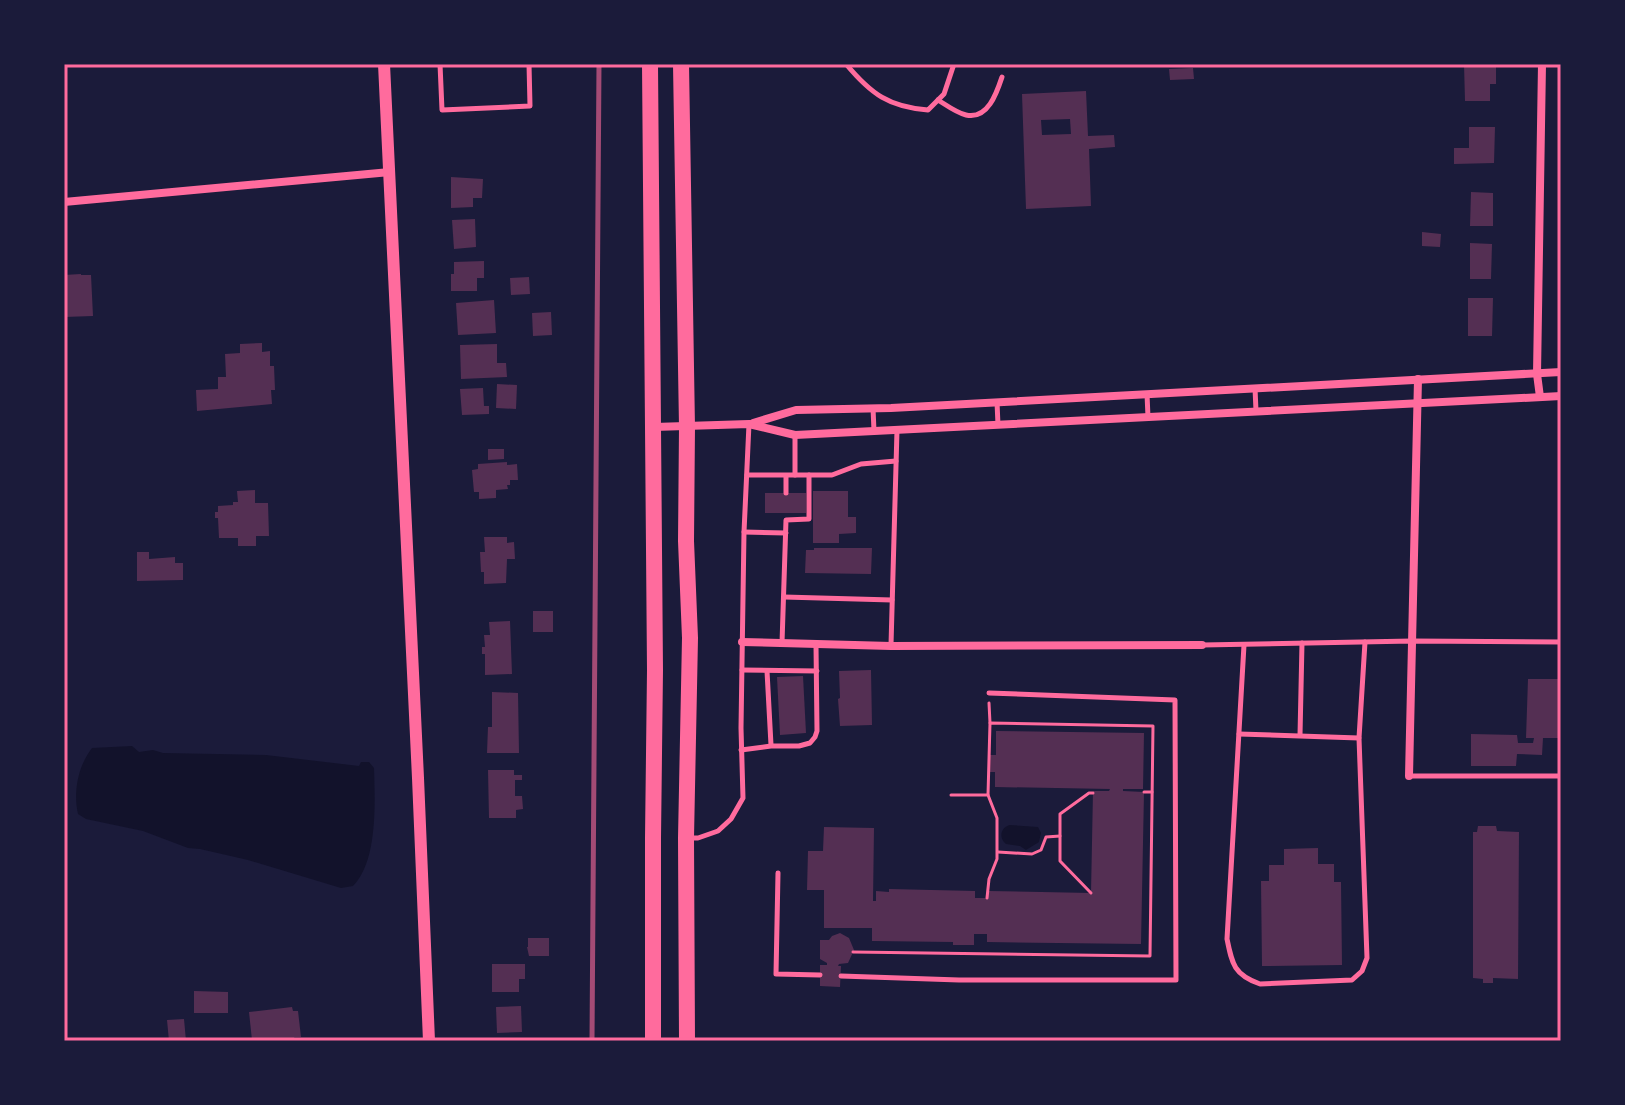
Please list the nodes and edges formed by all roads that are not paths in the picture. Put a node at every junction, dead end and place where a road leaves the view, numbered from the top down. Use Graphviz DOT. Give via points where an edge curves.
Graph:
graph roads {
  1 [pos="384,64"];
  2 [pos="440,64"];
  3 [pos="529,64"];
  4 [pos="650,64"];
  5 [pos="681,64"];
  6 [pos="846,64"];
  7 [pos="954,64"];
  8 [pos="1542,64"];
  9 [pos="1002,77"];
  10 [pos="938,100"];
  11 [pos="390,172"];
  12 [pos="64,202"];
  13 [pos="1561,372"];
  14 [pos="1537,374"];
  15 [pos="1418,379"];
  16 [pos="1255,388"];
  17 [pos="1147,394"];
  18 [pos="1561,396"];
  19 [pos="1540,397"];
  20 [pos="997,402"];
  21 [pos="1418,403"];
  22 [pos="873,408"];
  23 [pos="1256,411"];
  24 [pos="1148,417"];
  25 [pos="749,424"];
  26 [pos="998,425"];
  27 [pos="654,427"];
  28 [pos="687,427"];
  29 [pos="897,430"];
  30 [pos="874,431"];
  31 [pos="795,435"];
  32 [pos="896,461"];
  33 [pos="747,475"];
  34 [pos="795,475"];
  35 [pos="809,475"];
  36 [pos="786,476"];
  37 [pos="786,493"];
  38 [pos="744,532"];
  39 [pos="786,533"];
  40 [pos="784,597"];
  41 [pos="892,600"];
  42 [pos="1412,641"];
  43 [pos="742,642"];
  44 [pos="1365,642"];
  45 [pos="1561,642"];
  46 [pos="782,643"];
  47 [pos="1302,643"];
  48 [pos="816,644"];
  49 [pos="1202,645"];
  50 [pos="1244,645"];
  51 [pos="891,646"];
  52 [pos="742,670"];
  53 [pos="767,671"];
  54 [pos="817,671"];
  55 [pos="989,693"];
  56 [pos="1239,734"];
  57 [pos="1300,735"];
  58 [pos="1359,738"];
  59 [pos="771,746"];
  60 [pos="741,750"];
  61 [pos="1409,776"];
  62 [pos="1561,776"];
  63 [pos="686,838"];
  64 [pos="778,873"];
  65 [pos="820,975"];
  66 [pos="841,976"];
  67 [pos="429,1041"];
  68 [pos="653,1041"];
  69 [pos="687,1041"];
  1 -- 11 [label="street"];
  2 -- 3 [label="lane" via="442,110 530,106"];
  4 -- 27 [label="highway"];
  5 -- 28 [label="highway"];
  6 -- 10 [label="lane" via="882,98 928,110"];
  7 -- 10 [label="lane"];
  8 -- 14 [label="street"];
  9 -- 10 [label="lane" via="991,104 980,114 968,116"];
  11 -- 12 [label="street"];
  11 -- 67 [label="street"];
  13 -- 14 [label="street"];
  14 -- 15 [label="street"];
  14 -- 19 [label="street"];
  15 -- 16 [label="street"];
  15 -- 21 [label="street"];
  16 -- 17 [label="street"];
  16 -- 23 [label="lane"];
  17 -- 20 [label="street"];
  17 -- 24 [label="lane"];
  18 -- 19 [label="street"];
  19 -- 21 [label="street"];
  20 -- 22 [label="street"];
  20 -- 26 [label="lane"];
  21 -- 23 [label="street"];
  21 -- 42 [label="street"];
  22 -- 25 [label="street" via="796,410"];
  22 -- 30 [label="lane"];
  23 -- 24 [label="street"];
  24 -- 26 [label="street"];
  25 -- 28 [label="street"];
  25 -- 31 [label="street"];
  25 -- 33 [label="lane"];
  26 -- 29 [label="street"];
  27 -- 28 [label="street"];
  27 -- 68 [label="highway"];
  28 -- 63 [label="highway"];
  29 -- 30 [label="street"];
  29 -- 32 [label="lane"];
  30 -- 31 [label="street"];
  31 -- 34 [label="lane"];
  32 -- 35 [label="lane"];
  32 -- 41 [label="lane"];
  33 -- 36 [label="lane"];
  33 -- 38 [label="lane"];
  34 -- 35 [label="lane"];
  34 -- 36 [label="lane"];
  35 -- 39 [label="lane" via="809,519 786,517"];
  36 -- 37 [label="lane"];
  38 -- 39 [label="lane"];
  38 -- 43 [label="lane"];
  39 -- 40 [label="lane"];
  40 -- 41 [label="lane"];
  40 -- 46 [label="lane"];
  41 -- 51 [label="lane"];
  42 -- 44 [label="lane"];
  42 -- 45 [label="lane"];
  42 -- 61 [label="street"];
  43 -- 46 [label="street"];
  43 -- 52 [label="lane"];
  44 -- 47 [label="lane"];
  44 -- 58 [label="lane"];
  46 -- 48 [label="street"];
  47 -- 50 [label="lane"];
  47 -- 57 [label="lane"];
  48 -- 51 [label="street"];
  48 -- 54 [label="lane"];
  49 -- 50 [label="lane"];
  49 -- 51 [label="street"];
  50 -- 56 [label="lane"];
  52 -- 53 [label="lane"];
  52 -- 60 [label="lane"];
  53 -- 54 [label="lane"];
  53 -- 59 [label="lane"];
  54 -- 59 [label="lane" via="815,737 799,746"];
  55 -- 66 [label="lane" via="1175,700 1176,980"];
  56 -- 57 [label="lane"];
  56 -- 58 [label="lane" via="1227,939 1238,972 1260,984 1352,980 1362,971 1367,958"];
  57 -- 58 [label="lane"];
  59 -- 60 [label="lane"];
  60 -- 63 [label="lane" via="743,798 738,808 718,831"];
  61 -- 62 [label="lane"];
  63 -- 69 [label="highway"];
  64 -- 65 [label="lane" via="776,974"];
}
